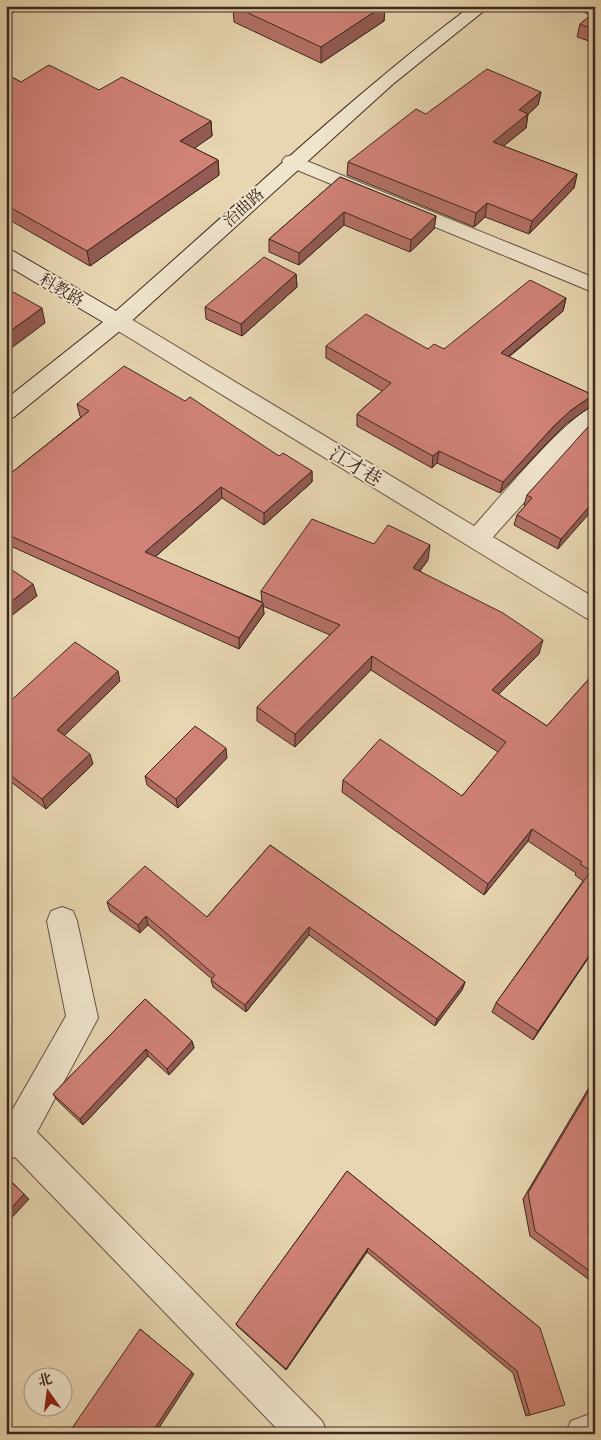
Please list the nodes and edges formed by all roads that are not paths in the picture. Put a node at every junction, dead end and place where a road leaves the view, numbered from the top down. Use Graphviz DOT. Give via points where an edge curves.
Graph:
graph roads {
  1 [pos="482,6"];
  2 [pos="292,162"];
  3 [pos="6,256"];
  4 [pos="595,286"];
  5 [pos="118,321"];
  6 [pos="6,411"];
  7 [pos="595,414"];
  8 [pos="476,540"];
  9 [pos="595,611"];
  10 [pos="62,921"];
  11 [pos="12,1140"];
  12 [pos="595,1430"];
  13 [pos="309,1434"];
  14 [pos="584,1434"];
  1 -- 2 [label="street, 治曲路" via="430,44"];
  2 -- 4 [label="street"];
  2 -- 5 [label="street, 治曲路"];
  3 -- 5 [label="street, 科教路"];
  5 -- 6 [label="street, 治曲路"];
  5 -- 8 [label="street, 江才巷"];
  7 -- 8 [label="street" via="575,431"];
  8 -- 9 [label="street, 江才巷"];
  10 -- 11 [label="street" via="82,1018"];
  11 -- 13 [label="street"];
  12 -- 14 [label="street"];
}
